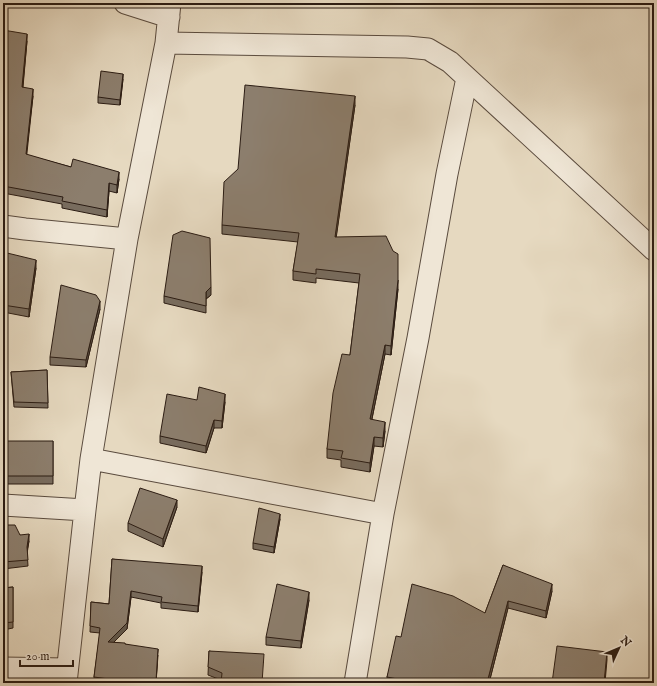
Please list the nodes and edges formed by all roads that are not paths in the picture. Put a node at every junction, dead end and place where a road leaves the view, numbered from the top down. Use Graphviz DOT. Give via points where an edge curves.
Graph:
graph roads {
  1 [pos="125,3"];
  2 [pos="170,10"];
  3 [pos="166,43"];
  4 [pos="467,78"];
  5 [pos="3,226"];
  6 [pos="127,238"];
  7 [pos="654,250"];
  8 [pos="91,459"];
  9 [pos="3,505"];
  10 [pos="85,510"];
  11 [pos="383,514"];
  12 [pos="3,668"];
  13 [pos="67,676"];
  14 [pos="356,683"];
  1 -- 2 [label="street"];
  2 -- 3 [label="street"];
  3 -- 4 [label="street" via="428,49 450,62"];
  3 -- 6 [label="street"];
  4 -- 7 [label="street"];
  4 -- 11 [label="street"];
  5 -- 6 [label="street"];
  6 -- 8 [label="street"];
  8 -- 10 [label="street"];
  8 -- 11 [label="street"];
  9 -- 10 [label="street"];
  10 -- 13 [label="street"];
  11 -- 14 [label="street"];
  12 -- 13 [label="street"];
}
